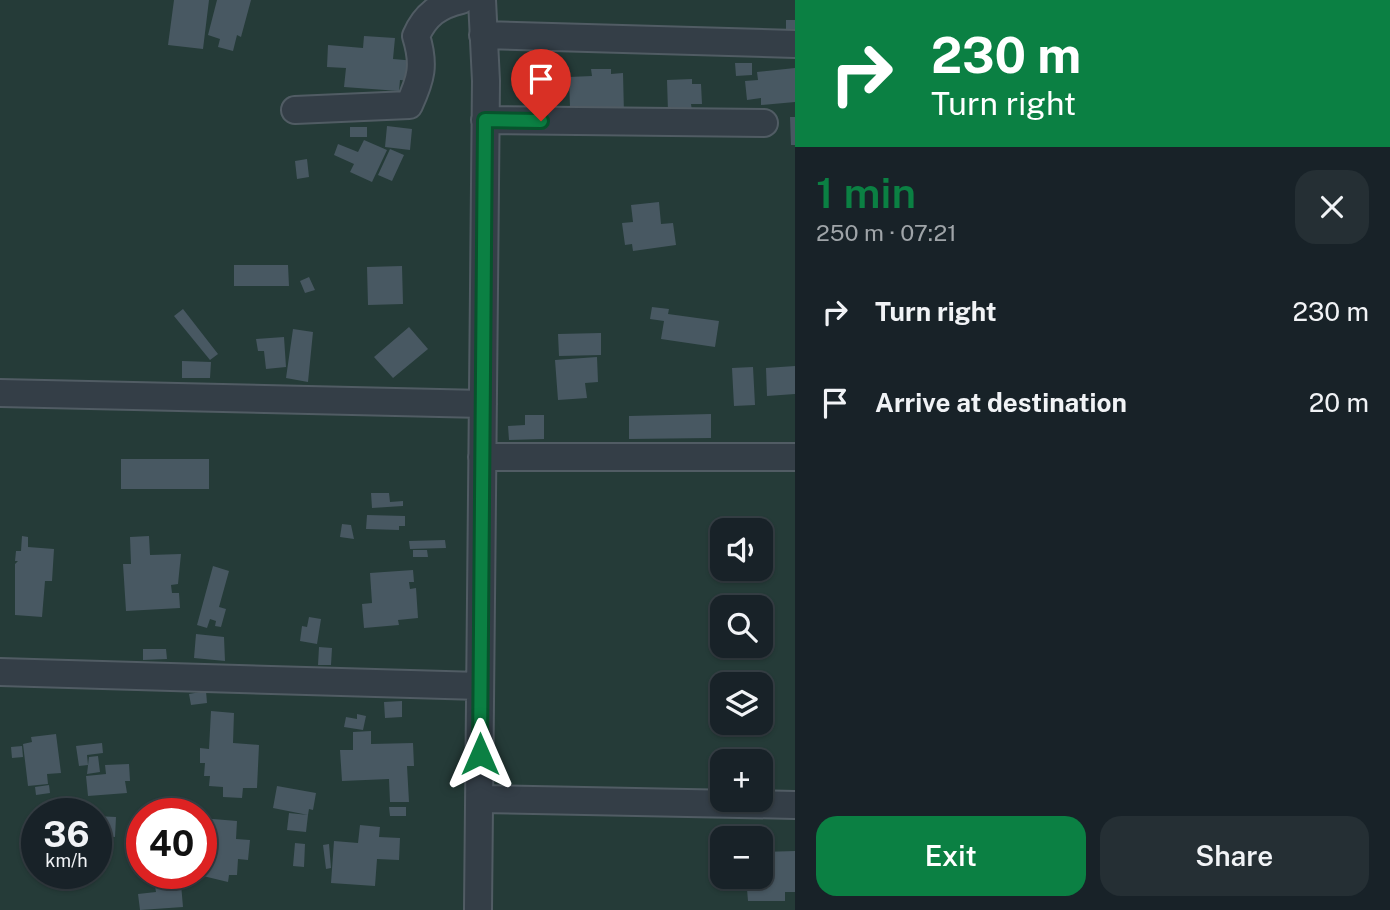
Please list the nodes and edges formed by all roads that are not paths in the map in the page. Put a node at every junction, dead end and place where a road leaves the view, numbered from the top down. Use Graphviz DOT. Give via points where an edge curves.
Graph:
graph roads {
  1 [pos="461,0"];
  2 [pos="482,0"];
  3 [pos="483,35"];
  4 [pos="795,44"];
  5 [pos="295,110"];
  6 [pos="485,120"];
  7 [pos="764,123"];
  8 [pos="0,393"];
  9 [pos="482,404"];
  10 [pos="482,457"];
  11 [pos="795,457"];
  12 [pos="0,672"];
  13 [pos="480,686"];
  14 [pos="480,799"];
  15 [pos="795,805"];
  16 [pos="478,910"];
  1 -- 5 [label="street" via="443,4 418,29 420,85 410,105"];
  2 -- 3 [label="street"];
  3 -- 4 [label="street"];
  3 -- 6 [label="street"];
  6 -- 7 [label="street"];
  6 -- 9 [label="street"];
  8 -- 9 [label="street"];
  9 -- 10 [label="street"];
  10 -- 11 [label="street"];
  10 -- 13 [label="street"];
  12 -- 13 [label="street"];
  13 -- 14 [label="street"];
  14 -- 15 [label="street"];
  14 -- 16 [label="street"];
}
